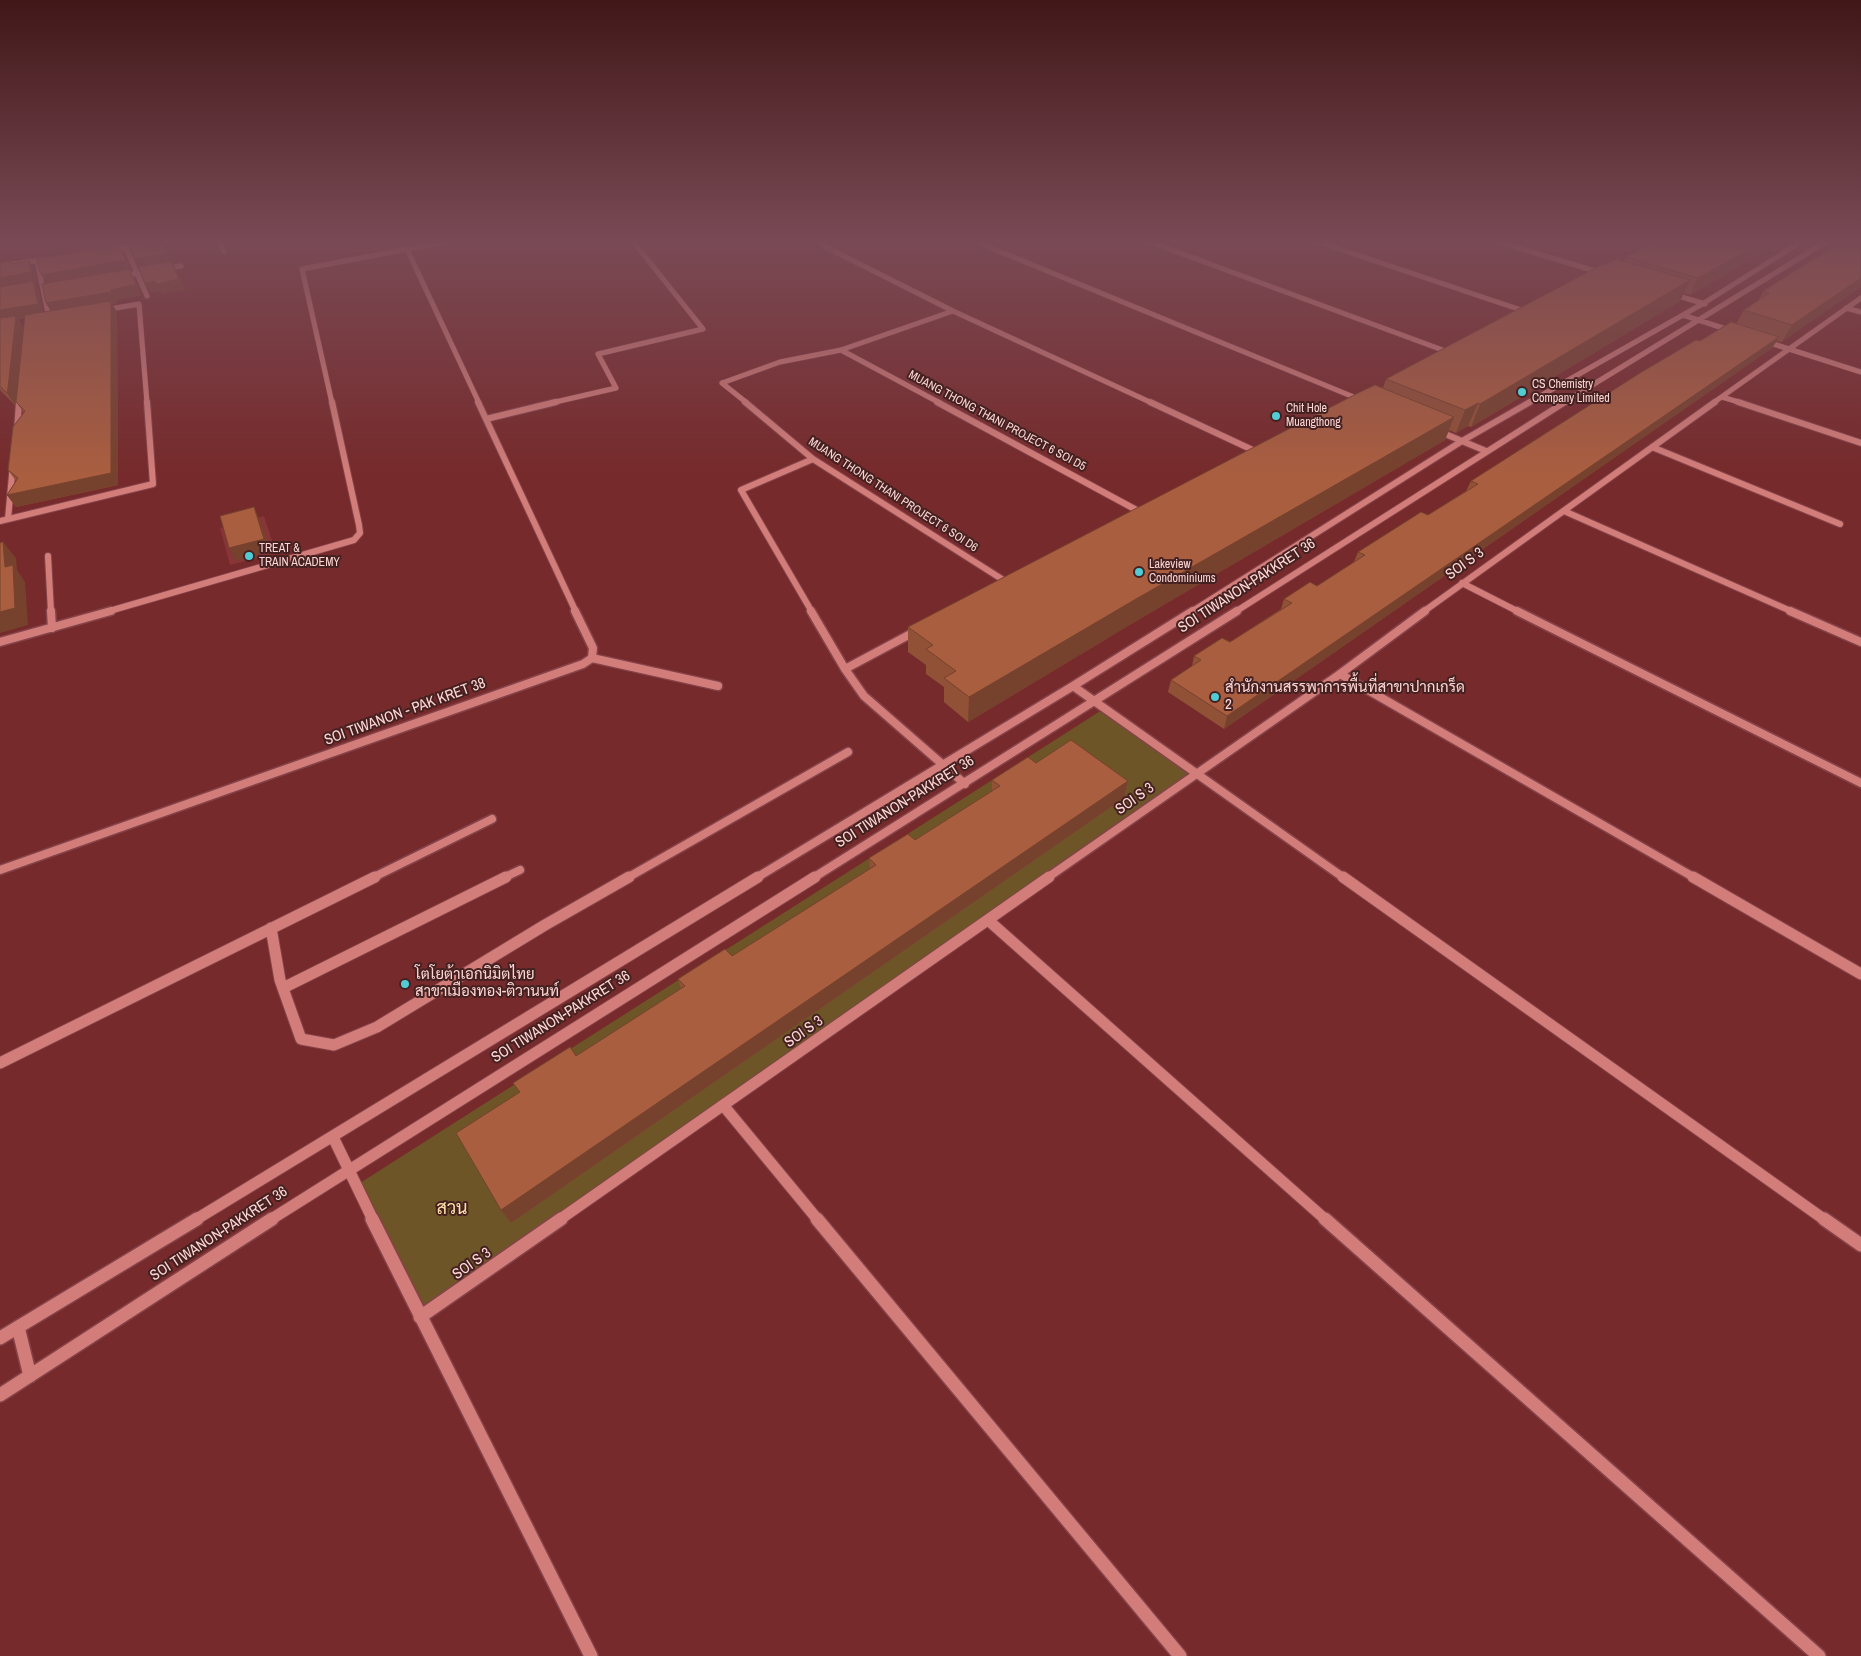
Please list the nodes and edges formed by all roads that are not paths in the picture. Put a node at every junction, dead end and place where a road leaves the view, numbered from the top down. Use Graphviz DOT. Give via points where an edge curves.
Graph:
graph roads {
  1 [pos="53,317"];
  2 [pos="140,317"];
  3 [pos="313,317"];
  4 [pos="439,317"];
  5 [pos="694,317"];
  6 [pos="935,317"];
  7 [pos="967,317"];
  8 [pos="1160,317"];
  9 [pos="1354,317"];
  10 [pos="1679,317"];
  11 [pos="1689,317"];
  12 [pos="1706,317"];
  13 [pos="1834,317"];
  14 [pos="45,319"];
  15 [pos="1700,321"];
  16 [pos="1736,332"];
  17 [pos="1754,338"];
  18 [pos="1456,347"];
  19 [pos="841,350"];
  20 [pos="1790,350"];
  21 [pos="1448,352"];
  22 [pos="1440,356"];
  23 [pos="1861,372"];
  24 [pos="21,391"];
  25 [pos="1367,394"];
  26 [pos="1722,397"];
  27 [pos="1358,399"];
  28 [pos="1367,402"];
  29 [pos="1350,403"];
  30 [pos="486,419"];
  31 [pos="1428,427"];
  32 [pos="16,440"];
  33 [pos="1462,441"];
  34 [pos="1861,443"];
  35 [pos="1652,447"];
  36 [pos="1266,448"];
  37 [pos="1257,452"];
  38 [pos="1486,452"];
  39 [pos="1248,457"];
  40 [pos="813,458"];
  41 [pos="14,460"];
  42 [pos="1151,508"];
  43 [pos="1564,511"];
  44 [pos="1142,512"];
  45 [pos="1134,517"];
  46 [pos="8,519"];
  47 [pos="0,521"];
  48 [pos="1840,524"];
  49 [pos="48,556"];
  50 [pos="1016,579"];
  51 [pos="1008,583"];
  52 [pos="1462,583"];
  53 [pos="999,588"];
  54 [pos="52,628"];
  55 [pos="922,628"];
  56 [pos="0,642"];
  57 [pos="1861,642"];
  58 [pos="592,658"];
  59 [pos="845,669"];
  60 [pos="1340,674"];
  61 [pos="718,686"];
  62 [pos="1073,686"];
  63 [pos="1095,702"];
  64 [pos="848,752"];
  65 [pos="944,764"];
  66 [pos="1194,774"];
  67 [pos="1861,783"];
  68 [pos="965,784"];
  69 [pos="492,819"];
  70 [pos="0,870"];
  71 [pos="520,870"];
  72 [pos="988,920"];
  73 [pos="271,928"];
  74 [pos="1861,974"];
  75 [pos="283,988"];
  76 [pos="0,1063"];
  77 [pos="723,1105"];
  78 [pos="333,1137"];
  79 [pos="348,1169"];
  80 [pos="1861,1245"];
  81 [pos="420,1317"];
  82 [pos="18,1327"];
  83 [pos="0,1338"];
  84 [pos="30,1376"];
  85 [pos="0,1395"];
  86 [pos="591,1656"];
  87 [pos="1180,1656"];
  88 [pos="1819,1656"];
  1 -- 14 [label="street"];
  2 -- 46 [label="street" via="154,484"];
  3 -- 54 [label="street" via="360,533 345,544"];
  4 -- 30 [label="street"];
  5 -- 30 [label="street" via="703,329 598,354 616,388"];
  6 -- 19 [label="street"];
  7 -- 37 [label="street"];
  8 -- 27 [label="street"];
  9 -- 21 [label="street"];
  10 -- 33 [label="street, SOI TIWANON-PAKKRET 36"];
  11 -- 15 [label="street"];
  12 -- 15 [label="street, SOI TIWANON-PAKKRET 36"];
  13 -- 20 [label="street, SOI S 3"];
  15 -- 16 [label="street"];
  15 -- 38 [label="street, SOI TIWANON-PAKKRET 36"];
  17 -- 20 [label="street"];
  18 -- 21 [label="street"];
  19 -- 40 [label="street, MUANG THONG THANI PROJECT 6 SOI D6" via="780,362 722,383"];
  19 -- 44 [label="street, MUANG THONG THANI PROJECT 6 SOI D5"];
  20 -- 23 [label="street"];
  20 -- 26 [label="street, SOI S 3"];
  21 -- 22 [label="street"];
  24 -- 32 [label="street"];
  25 -- 27 [label="street"];
  26 -- 34 [label="street"];
  26 -- 35 [label="street, SOI S 3"];
  27 -- 28 [label="street"];
  27 -- 29 [label="street"];
  30 -- 58 [label="street" via="593,648"];
  31 -- 33 [label="street"];
  33 -- 38 [label="street"];
  33 -- 62 [label="street, SOI TIWANON-PAKKRET 36"];
  35 -- 43 [label="street, SOI S 3"];
  35 -- 48 [label="street"];
  36 -- 37 [label="street"];
  37 -- 39 [label="street"];
  38 -- 63 [label="street, SOI TIWANON-PAKKRET 36"];
  40 -- 51 [label="street, MUANG THONG THANI PROJECT 6 SOI D6"];
  40 -- 59 [label="street" via="741,490"];
  41 -- 46 [label="street"];
  42 -- 44 [label="street"];
  43 -- 52 [label="street, SOI S 3"];
  43 -- 57 [label="street"];
  44 -- 45 [label="street"];
  46 -- 47 [label="street"];
  49 -- 54 [label="street"];
  50 -- 51 [label="street"];
  51 -- 53 [label="street"];
  52 -- 60 [label="street, SOI S 3"];
  52 -- 67 [label="street"];
  54 -- 56 [label="street"];
  55 -- 59 [label="street"];
  58 -- 61 [label="street"];
  58 -- 70 [label="street, SOI TIWANON - PAK KRET 38" via="583,664"];
  59 -- 65 [label="street" via="864,696"];
  60 -- 66 [label="street, SOI S 3"];
  60 -- 74 [label="street"];
  62 -- 63 [label="street"];
  62 -- 65 [label="street, SOI TIWANON-PAKKRET 36"];
  63 -- 66 [label="street"];
  63 -- 68 [label="street, SOI TIWANON-PAKKRET 36"];
  64 -- 75 [label="street" via="368,1031 334,1045 301,1039"];
  65 -- 68 [label="street"];
  65 -- 78 [label="street, SOI TIWANON-PAKKRET 36"];
  66 -- 72 [label="street, SOI S 3"];
  66 -- 80 [label="street"];
  68 -- 79 [label="street, SOI TIWANON-PAKKRET 36"];
  69 -- 73 [label="street"];
  71 -- 75 [label="street"];
  72 -- 77 [label="street, SOI S 3"];
  72 -- 88 [label="street"];
  73 -- 75 [label="street"];
  73 -- 76 [label="street"];
  77 -- 81 [label="street, SOI S 3"];
  77 -- 87 [label="street"];
  78 -- 79 [label="street"];
  78 -- 82 [label="street, SOI TIWANON-PAKKRET 36"];
  79 -- 81 [label="street"];
  79 -- 84 [label="street, SOI TIWANON-PAKKRET 36"];
  81 -- 86 [label="street"];
  82 -- 83 [label="street, SOI TIWANON-PAKKRET 36"];
  82 -- 84 [label="street"];
  84 -- 85 [label="street, SOI TIWANON-PAKKRET 36"];
}
